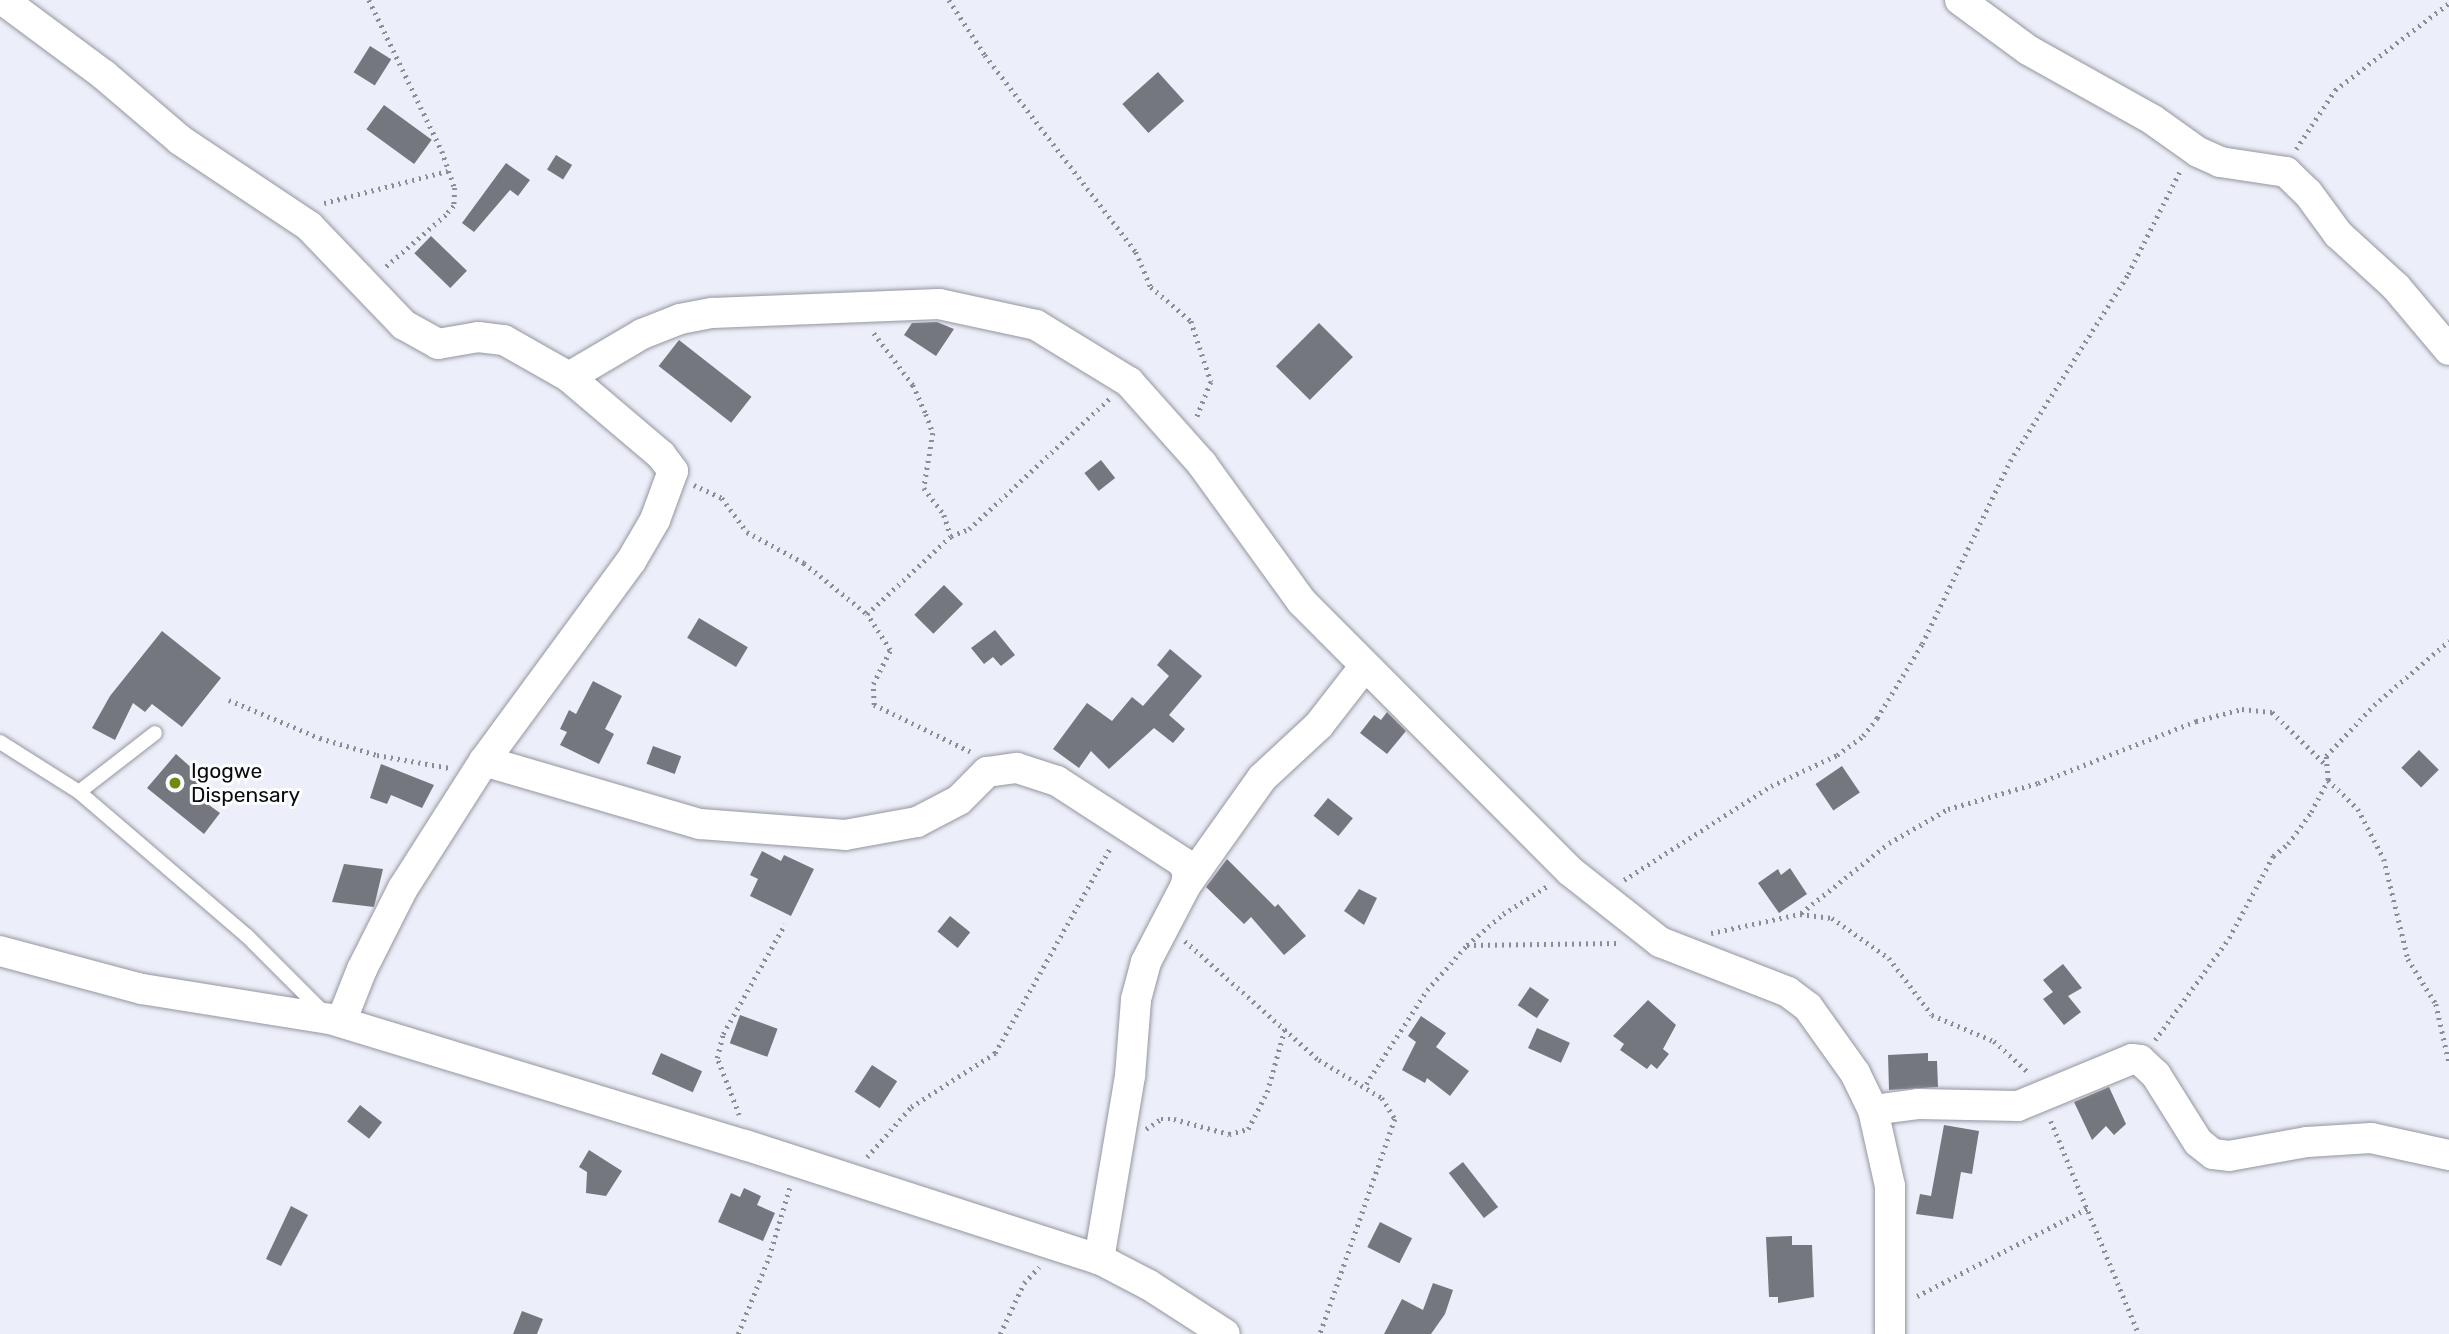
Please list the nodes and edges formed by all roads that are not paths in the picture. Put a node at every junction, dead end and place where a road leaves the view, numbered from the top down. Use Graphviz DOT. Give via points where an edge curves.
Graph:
graph roads {
  1 [pos="3,0"];
  2 [pos="1960,0"];
  3 [pos="2449,350"];
  4 [pos="569,377"];
  5 [pos="1365,666"];
  6 [pos="155,733"];
  7 [pos="0,742"];
  8 [pos="481,765"];
  9 [pos="79,792"];
  10 [pos="1186,885"];
  11 [pos="0,951"];
  12 [pos="336,1020"];
  13 [pos="1873,1110"];
  14 [pos="2449,1155"];
  15 [pos="1099,1259"];
  16 [pos="1890,1322"];
  17 [pos="1224,1334"];
  1 -- 4 [label="street" via="104,75 180,140 309,226 404,326 438,344 492,336"];
  2 -- 3 [label="street" via="2028,50 2153,120 2209,158 2286,172 2338,234 2396,287"];
  4 -- 5 [label="street" via="642,334 712,313 939,304 1036,325 1129,382 1180,437 1271,565"];
  4 -- 8 [label="street" via="661,455 673,471 655,520 631,561"];
  5 -- 10 [label="street" via="1319,725 1262,778"];
  5 -- 13 [label="street" via="1570,871 1660,942 1788,992 1808,1007 1854,1073"];
  6 -- 9 [label="lane"];
  7 -- 9 [label="lane"];
  8 -- 10 [label="street" via="700,824 845,835 917,822 959,800 987,772 1039,773 1182,862 1188,872"];
  8 -- 12 [label="street" via="403,888"];
  9 -- 12 [label="lane" via="247,936"];
  10 -- 15 [label="street" via="1146,962 1136,1000 1130,1076"];
  11 -- 12 [label="street" via="142,989"];
  12 -- 15 [label="street"];
  13 -- 14 [label="street" via="1943,1104 1994,1109 2043,1097 2123,1061 2140,1060 2156,1075 2198,1142 2213,1154 2230,1156 2307,1142 2371,1138"];
  13 -- 16 [label="street" via="1889,1186"];
  15 -- 17 [label="street"];
}
